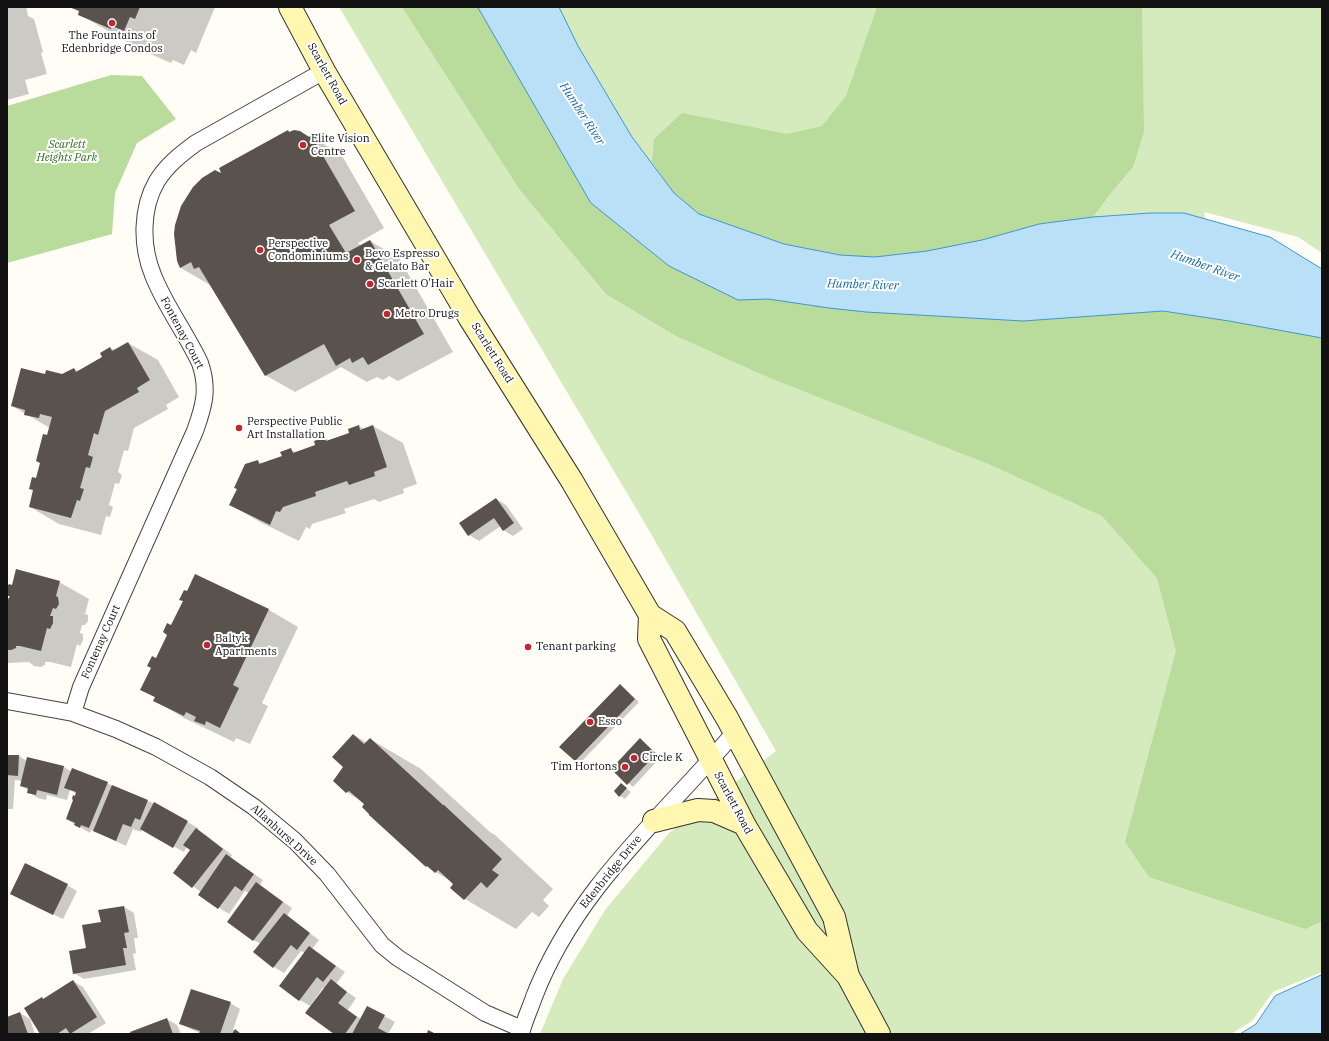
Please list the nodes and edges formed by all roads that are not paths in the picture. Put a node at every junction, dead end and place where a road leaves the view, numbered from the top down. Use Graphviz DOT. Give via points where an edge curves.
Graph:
graph roads {
  1 [pos="290,7"];
  2 [pos="324,71"];
  3 [pos="650,614"];
  4 [pos="7,701"];
  5 [pos="73,713"];
  6 [pos="734,733"];
  7 [pos="711,761"];
  8 [pos="654,821"];
  9 [pos="744,824"];
  10 [pos="848,976"];
  11 [pos="521,1032"];
  12 [pos="879,1034"];
  1 -- 2 [label="main road, Scarlett Road"];
  2 -- 3 [label="main road, Scarlett Road" via="469,317 572,482"];
  2 -- 5 [label="street, Fontenay Court" via="196,143 181,154 156,182 145,221 146,254 162,296 200,363 204,374 205,397 195,431 81,687"];
  3 -- 6 [label="main road, Scarlett Road" via="674,632"];
  3 -- 7 [label="main road, Scarlett Road" via="649,639"];
  4 -- 5 [label="street, Allanhurst Drive"];
  5 -- 11 [label="street, Allanhurst Drive" via="156,747 236,794 275,824 327,874 382,945 398,958 485,1013"];
  6 -- 7 [label="street, Edenbridge Drive"];
  6 -- 10 [label="main road, Scarlett Road" via="834,917"];
  7 -- 8 [label="street, Edenbridge Drive"];
  7 -- 9 [label="main road, Scarlett Road"];
  8 -- 9 [label="main road" via="698,810 714,811"];
  8 -- 11 [label="street, Edenbridge Drive" via="614,865 568,930 541,981"];
  9 -- 10 [label="main road, Scarlett Road" via="807,931"];
  10 -- 12 [label="main road, Scarlett Road"];
}
